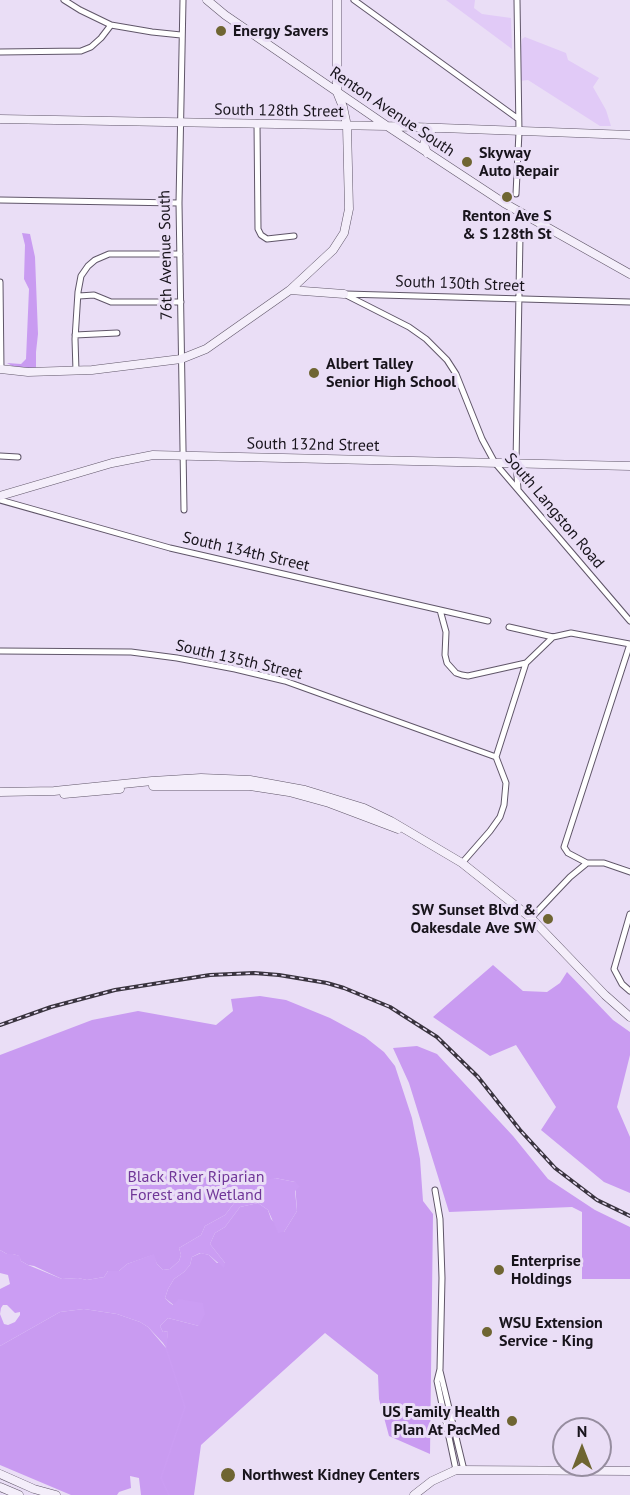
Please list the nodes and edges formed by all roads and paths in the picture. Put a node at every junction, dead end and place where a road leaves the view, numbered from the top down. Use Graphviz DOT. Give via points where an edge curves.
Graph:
graph roads {
  1 [pos="64,0"];
  2 [pos="183,0"];
  3 [pos="207,0"];
  4 [pos="337,0"];
  5 [pos="354,0"];
  6 [pos="517,0"];
  7 [pos="111,24"];
  8 [pos="181,35"];
  9 [pos="0,52"];
  10 [pos="337,92"];
  11 [pos="517,118"];
  12 [pos="0,119"];
  13 [pos="179,122"];
  14 [pos="257,123"];
  15 [pos="347,126"];
  16 [pos="387,126"];
  17 [pos="433,128"];
  18 [pos="519,132"];
  19 [pos="630,135"];
  20 [pos="427,153"];
  21 [pos="516,194"];
  22 [pos="0,200"];
  23 [pos="179,203"];
  24 [pos="520,235"];
  25 [pos="294,236"];
  26 [pos="180,254"];
  27 [pos="630,274"];
  28 [pos="0,282"];
  29 [pos="290,290"];
  30 [pos="344,294"];
  31 [pos="79,296"];
  32 [pos="519,299"];
  33 [pos="181,302"];
  34 [pos="630,302"];
  35 [pos="117,333"];
  36 [pos="75,335"];
  37 [pos="181,359"];
  38 [pos="0,369"];
  39 [pos="76,371"];
  40 [pos="183,455"];
  41 [pos="0,456"];
  42 [pos="18,457"];
  43 [pos="495,463"];
  44 [pos="516,463"];
  45 [pos="630,465"];
  46 [pos="518,490"];
  47 [pos="0,498"];
  48 [pos="184,510"];
  49 [pos="440,610"];
  50 [pos="488,621"];
  51 [pos="630,621"];
  52 [pos="509,627"];
  53 [pos="553,637"];
  54 [pos="630,644"];
  55 [pos="0,651"];
  56 [pos="526,663"];
  57 [pos="496,757"];
  58 [pos="0,792"];
  59 [pos="0,797"];
  60 [pos="414,835"];
  61 [pos="587,862"];
  62 [pos="462,863"];
  63 [pos="630,872"];
  64 [pos="630,914"];
  65 [pos="531,918"];
  66 [pos="630,991"];
  67 [pos="630,1017"];
  68 [pos="435,1190"];
  69 [pos="460,1470"];
  70 [pos="630,1471"];
  71 [pos="0,1474"];
  72 [pos="0,1486"];
  73 [pos="19,1495"];
  74 [pos="56,1495"];
  75 [pos="414,1495"];
  1 -- 7 [label="street"];
  2 -- 8 [label="street, 76th Avenue South"];
  3 -- 10 [label="street, Renton Avenue South"];
  4 -- 10 [label="street"];
  5 -- 11 [label="street"];
  6 -- 11 [label="street"];
  7 -- 8 [label="street"];
  7 -- 9 [label="street" via="96,42 81,51"];
  8 -- 13 [label="street, 76th Avenue South"];
  10 -- 15 [label="street"];
  10 -- 16 [label="street, Renton Avenue South"];
  11 -- 18 [label="street"];
  12 -- 13 [label="street, South 128th Street"];
  13 -- 14 [label="street, South 128th Street"];
  13 -- 23 [label="street, 76th Avenue South"];
  14 -- 15 [label="street, South 128th Street"];
  14 -- 25 [label="street" via="258,229 267,239"];
  15 -- 16 [label="street, South 128th Street"];
  15 -- 29 [label="street" via="349,208 344,233 333,250"];
  16 -- 17 [label="street, South 128th Street"];
  16 -- 20 [label="street, Renton Avenue South"];
  17 -- 18 [label="street, South 128th Street"];
  17 -- 20 [label="street" via="425,140"];
  18 -- 19 [label="street, South 128th Street"];
  18 -- 21 [label="street"];
  20 -- 27 [label="street, Renton Avenue South" via="504,203"];
  22 -- 23 [label="street"];
  23 -- 26 [label="street, 76th Avenue South"];
  24 -- 32 [label="street"];
  26 -- 31 [label="street" via="116,254 95,260 81,276"];
  26 -- 33 [label="street, 76th Avenue South"];
  28 -- 38 [label="street"];
  29 -- 30 [label="street, South 130th Street"];
  29 -- 37 [label="street" via="206,349"];
  30 -- 32 [label="street, South 130th Street"];
  30 -- 43 [label="street, South Langston Road" via="409,327 447,360"];
  31 -- 33 [label="street" via="94,295 111,302"];
  31 -- 36 [label="street"];
  32 -- 34 [label="street, South 130th Street"];
  32 -- 44 [label="street"];
  33 -- 37 [label="street, 76th Avenue South"];
  35 -- 36 [label="street"];
  36 -- 39 [label="street"];
  37 -- 39 [label="street"];
  37 -- 40 [label="street, 76th Avenue South"];
  38 -- 39 [label="street"];
  40 -- 43 [label="street, South 132nd Street"];
  40 -- 47 [label="street, South 132nd Street" via="136,457"];
  40 -- 48 [label="street, 76th Avenue South"];
  41 -- 42 [label="street"];
  43 -- 44 [label="street, South 132nd Street"];
  43 -- 46 [label="street, South Langston Road"];
  44 -- 45 [label="street, South 132nd Street"];
  44 -- 46 [label="street"];
  46 -- 51 [label="street, South Langston Road"];
  47 -- 49 [label="street, South 134th Street" via="170,548"];
  49 -- 50 [label="street, South 134th Street"];
  49 -- 56 [label="street" via="445,622 447,663 456,673 468,676"];
  52 -- 53 [label="street"];
  53 -- 54 [label="street" via="572,633"];
  53 -- 56 [label="street"];
  54 -- 61 [label="street" via="565,841 566,851"];
  55 -- 57 [label="street, South 135th Street" via="130,652 235,669 285,681"];
  56 -- 57 [label="street"];
  57 -- 62 [label="street" via="506,783 504,805 490,831"];
  58 -- 60 [label="street" via="201,778 250,780 335,798 391,820"];
  59 -- 60 [label="street" via="152,786 250,786 329,803"];
  60 -- 62 [label="street"];
  61 -- 63 [label="street"];
  61 -- 65 [label="street"];
  62 -- 65 [label="street"];
  64 -- 66 [label="street" via="614,969"];
  65 -- 67 [label="street"];
  68 -- 69 [label="street" via="442,1278 440,1369"];
  69 -- 70 [label="street"];
  69 -- 75 [label="street" via="432,1480"];
  71 -- 74 [label="street"];
  72 -- 73 [label="street"];
}
